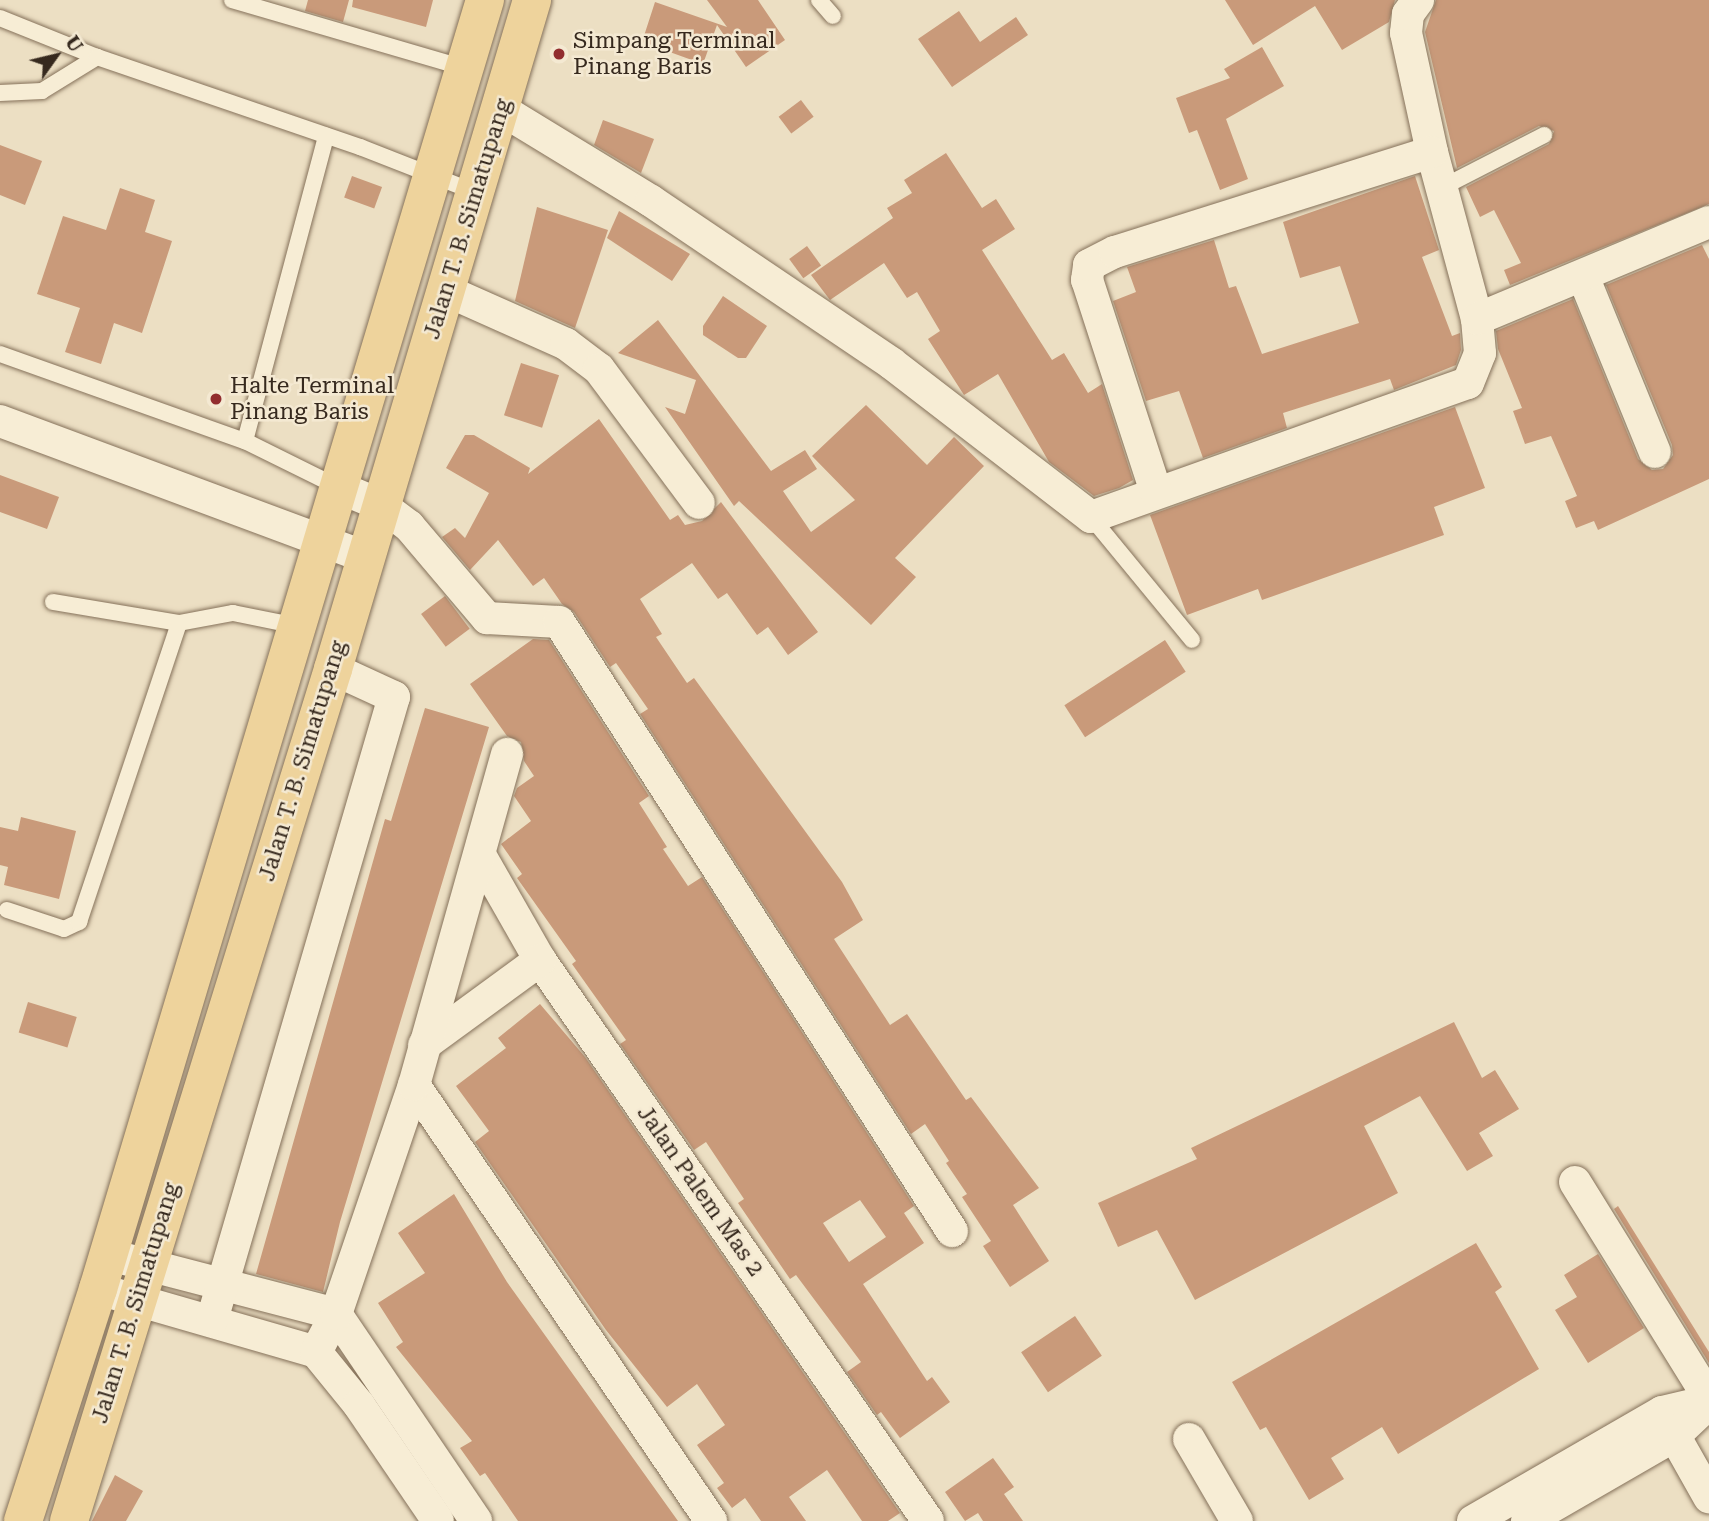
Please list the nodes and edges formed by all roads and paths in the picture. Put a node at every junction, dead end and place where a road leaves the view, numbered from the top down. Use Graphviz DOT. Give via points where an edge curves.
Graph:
graph roads {
  1 [pos="232,0"];
  2 [pos="485,0"];
  3 [pos="532,0"];
  4 [pos="819,0"];
  5 [pos="1418,0"];
  6 [pos="834,16"];
  7 [pos="0,18"];
  8 [pos="97,57"];
  9 [pos="464,68"];
  10 [pos="0,93"];
  11 [pos="502,110"];
  12 [pos="1544,135"];
  13 [pos="326,136"];
  14 [pos="1432,152"];
  15 [pos="430,172"];
  16 [pos="1441,188"];
  17 [pos="477,193"];
  18 [pos="1706,233"];
  19 [pos="1583,276"];
  20 [pos="447,291"];
  21 [pos="1477,319"];
  22 [pos="0,354"];
  23 [pos="0,421"];
  24 [pos="245,441"];
  25 [pos="1655,452"];
  26 [pos="338,487"];
  27 [pos="1156,492"];
  28 [pos="699,503"];
  29 [pos="382,505"];
  30 [pos="1091,517"];
  31 [pos="324,540"];
  32 [pos="365,556"];
  33 [pos="52,602"];
  34 [pos="179,623"];
  35 [pos="297,626"];
  36 [pos="1192,640"];
  37 [pos="333,668"];
  38 [pos="507,754"];
  39 [pos="480,855"];
  40 [pos="7,910"];
  41 [pos="540,960"];
  42 [pos="424,1045"];
  43 [pos="414,1086"];
  44 [pos="1575,1181"];
  45 [pos="952,1231"];
  46 [pos="147,1265"];
  47 [pos="102,1271"];
  48 [pos="222,1284"];
  49 [pos="136,1302"];
  50 [pos="336,1314"];
  51 [pos="212,1320"];
  52 [pos="316,1352"];
  53 [pos="1709,1401"];
  54 [pos="1668,1424"];
  55 [pos="1189,1439"];
  56 [pos="1583,1474"];
  57 [pos="1709,1497"];
  58 [pos="23,1521"];
  59 [pos="69,1521"];
  60 [pos="438,1521"];
  61 [pos="477,1521"];
  62 [pos="711,1521"];
  63 [pos="928,1521"];
  64 [pos="1237,1521"];
  65 [pos="1473,1521"];
  66 [pos="1527,1521"];
  1 -- 9 [label="lane"];
  2 -- 9 [label="main road, Jalan T. B. Simatupang"];
  3 -- 11 [label="main road, Jalan T. B. Simatupang"];
  4 -- 6 [label="lane"];
  5 -- 14 [label="street" via="1408,14 1406,33"];
  7 -- 8 [label="lane"];
  8 -- 10 [label="lane" via="42,91"];
  8 -- 13 [label="lane"];
  9 -- 15 [label="main road, Jalan T. B. Simatupang"];
  11 -- 17 [label="main road, Jalan T. B. Simatupang"];
  11 -- 30 [label="street" via="651,201 891,363"];
  12 -- 16 [label="lane"];
  13 -- 15 [label="lane"];
  13 -- 24 [label="lane"];
  14 -- 16 [label="street"];
  14 -- 27 [label="street" via="1115,252 1089,265 1087,280"];
  15 -- 17 [label="lane"];
  15 -- 26 [label="main road, Jalan T. B. Simatupang"];
  16 -- 21 [label="street"];
  17 -- 20 [label="main road, Jalan T. B. Simatupang"];
  18 -- 19 [label="street"];
  19 -- 21 [label="street"];
  19 -- 25 [label="street"];
  20 -- 28 [label="street" via="566,344 599,369"];
  20 -- 29 [label="main road, Jalan T. B. Simatupang"];
  21 -- 27 [label="street" via="1480,353 1468,383"];
  22 -- 24 [label="lane"];
  23 -- 31 [label="street"];
  24 -- 26 [label="lane"];
  26 -- 29 [label="street"];
  26 -- 31 [label="main road, Jalan T. B. Simatupang"];
  27 -- 30 [label="street"];
  29 -- 32 [label="main road, Jalan T. B. Simatupang"];
  29 -- 45 [label="street" via="409,526 487,618 559,622"];
  30 -- 36 [label="lane"];
  31 -- 32 [label="street"];
  31 -- 35 [label="main road, Jalan T. B. Simatupang"];
  32 -- 37 [label="main road, Jalan T. B. Simatupang"];
  33 -- 34 [label="lane"];
  34 -- 35 [label="lane" via="233,613"];
  34 -- 40 [label="lane" via="79,922 64,929"];
  35 -- 47 [label="main road, Jalan T. B. Simatupang"];
  37 -- 46 [label="main road, Jalan T. B. Simatupang"];
  37 -- 48 [label="street" via="394,697"];
  38 -- 39 [label="street"];
  39 -- 41 [label="street, Jalan Palem Mas 2"];
  39 -- 42 [label="street"];
  41 -- 42 [label="street"];
  41 -- 63 [label="street, Jalan Palem Mas 2"];
  42 -- 43 [label="street"];
  43 -- 50 [label="street"];
  43 -- 62 [label="street"];
  44 -- 53 [label="street"];
  46 -- 47 [label="street"];
  46 -- 48 [label="street"];
  46 -- 49 [label="main road, Jalan T. B. Simatupang"];
  47 -- 49 [label="street"];
  47 -- 58 [label="main road, Jalan T. B. Simatupang"];
  48 -- 50 [label="street"];
  48 -- 51 [label="street"];
  49 -- 51 [label="street"];
  49 -- 59 [label="main road, Jalan T. B. Simatupang"];
  50 -- 52 [label="street"];
  50 -- 61 [label="street"];
  51 -- 52 [label="street"];
  52 -- 60 [label="street" via="359,1405"];
  53 -- 54 [label="street"];
  54 -- 56 [label="street"];
  54 -- 57 [label="street"];
  55 -- 64 [label="street"];
  56 -- 65 [label="street"];
  56 -- 66 [label="street"];
}
